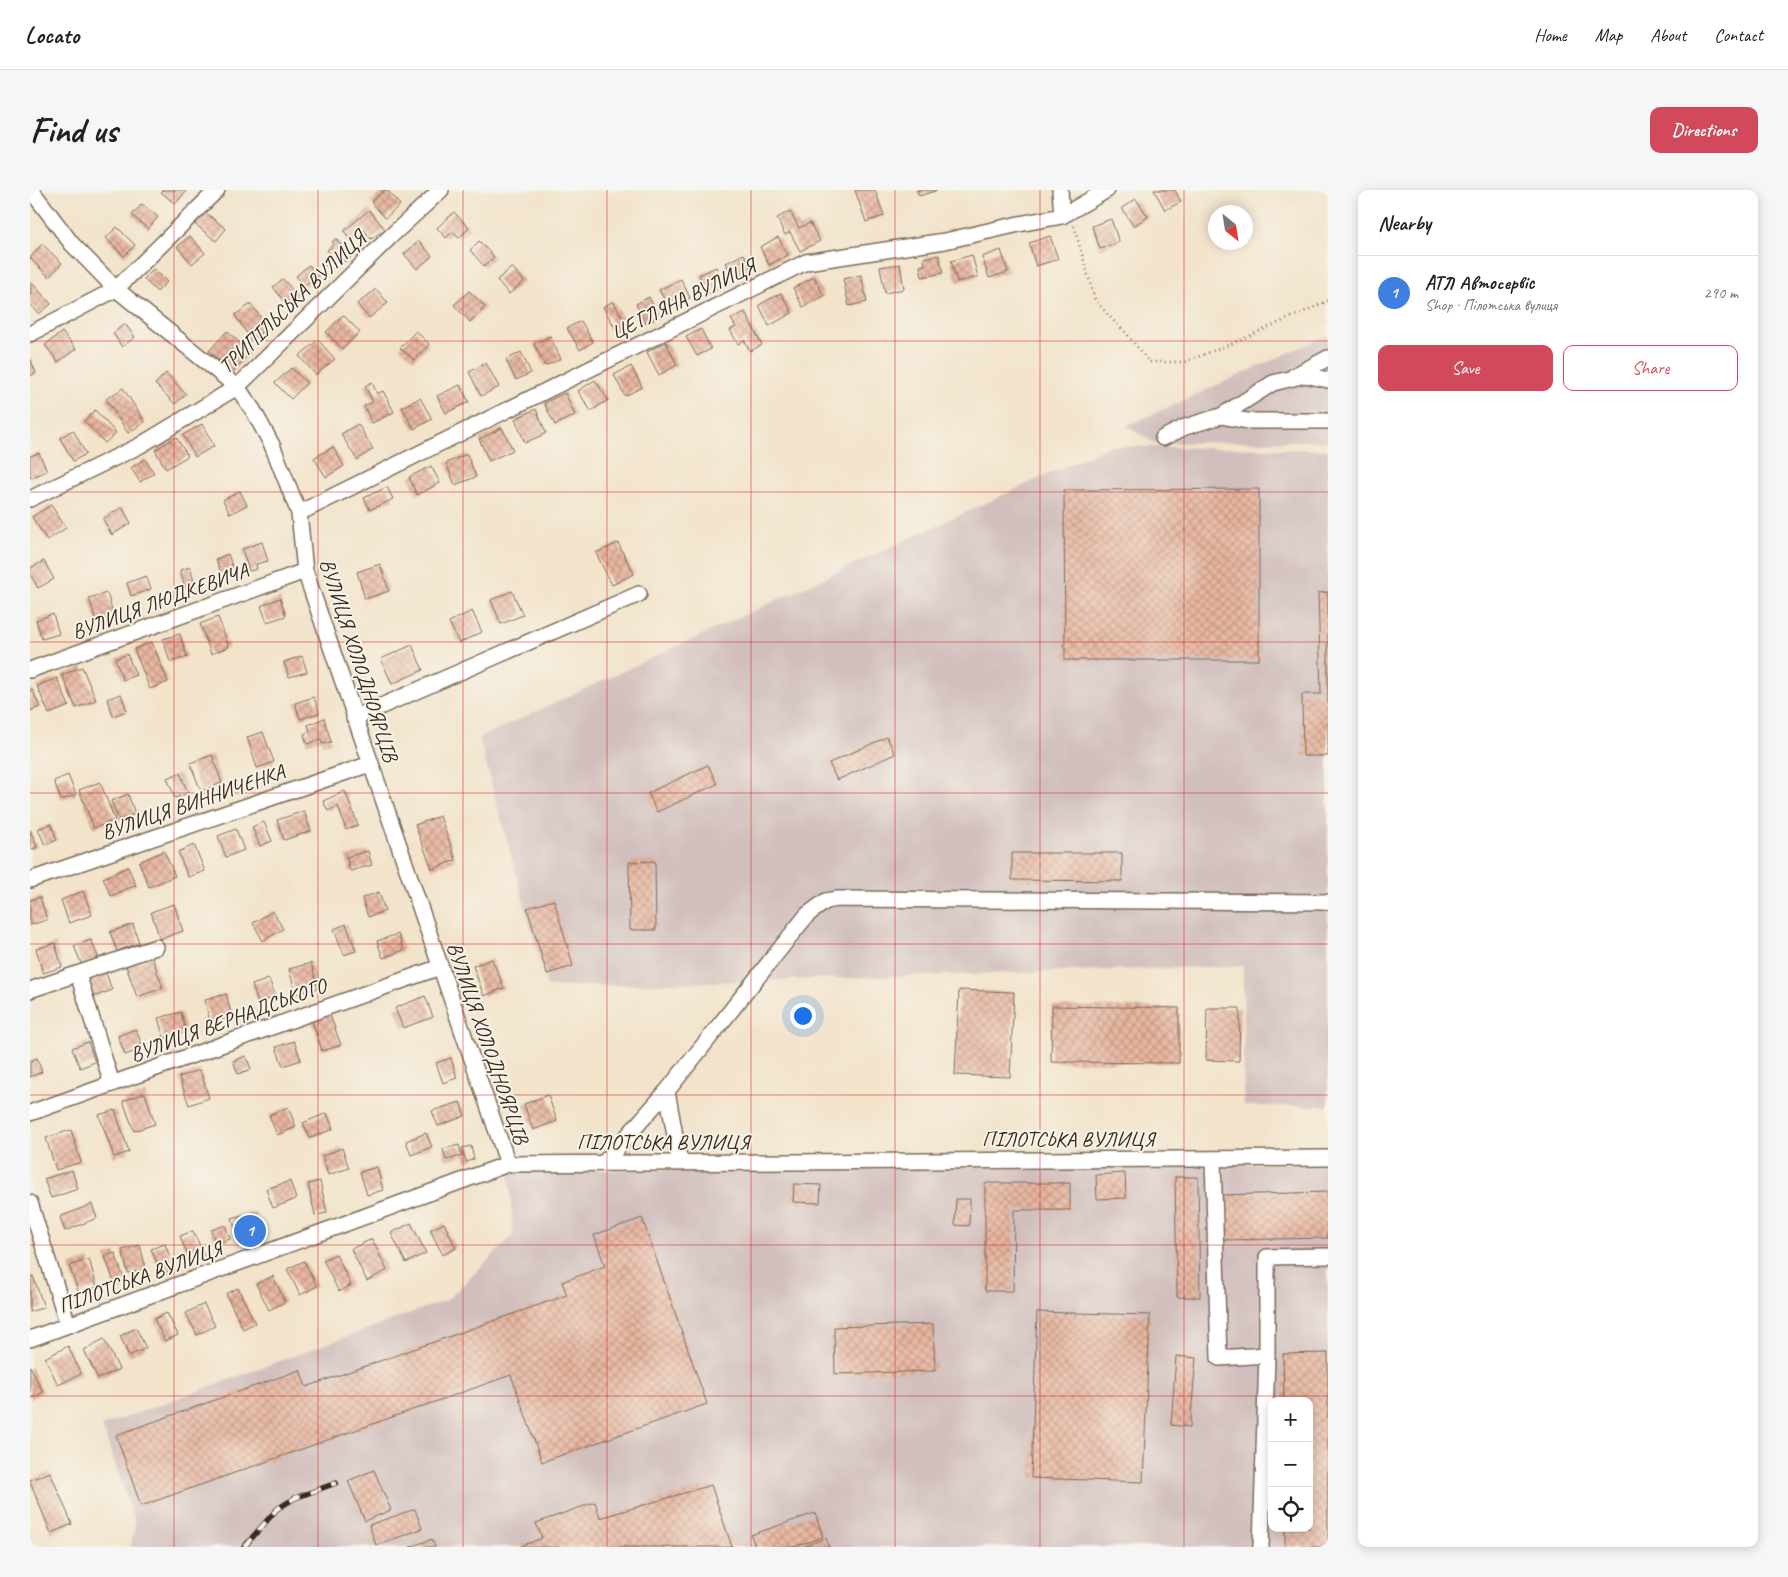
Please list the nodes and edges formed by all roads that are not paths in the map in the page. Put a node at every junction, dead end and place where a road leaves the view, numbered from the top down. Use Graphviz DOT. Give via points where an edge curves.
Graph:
graph roads {
  1 [pos="31,190"];
  2 [pos="218,190"];
  3 [pos="441,190"];
  4 [pos="1060,190"];
  5 [pos="1107,190"];
  6 [pos="1062,216"];
  7 [pos="116,289"];
  8 [pos="30,334"];
  9 [pos="1328,358"];
  10 [pos="1286,380"];
  11 [pos="1328,380"];
  12 [pos="237,387"];
  13 [pos="1221,416"];
  14 [pos="1328,422"];
  15 [pos="1163,438"];
  16 [pos="30,499"];
  17 [pos="299,513"];
  18 [pos="305,571"];
  19 [pos="639,594"];
  20 [pos="30,670"];
  21 [pos="354,718"];
  22 [pos="370,764"];
  23 [pos="30,880"];
  24 [pos="1328,902"];
  25 [pos="156,948"];
  26 [pos="440,967"];
  27 [pos="78,974"];
  28 [pos="30,990"];
  29 [pos="112,1084"];
  30 [pos="667,1091"];
  31 [pos="30,1112"];
  32 [pos="1328,1158"];
  33 [pos="1213,1159"];
  34 [pos="604,1163"];
  35 [pos="680,1163"];
  36 [pos="508,1164"];
  37 [pos="30,1203"];
  38 [pos="33,1226"];
  39 [pos="1328,1256"];
  40 [pos="68,1325"];
  41 [pos="30,1339"];
  42 [pos="1267,1355"];
  43 [pos="1261,1547"];
  1 -- 7 [label="street, ВУЛИЦЯ ХОЛОДНОЯРЦІВ" via="72,244"];
  2 -- 7 [label="street"];
  3 -- 12 [label="street, ТРИПІЛЬСЬКА ВУЛИЦЯ"];
  4 -- 6 [label="street"];
  5 -- 6 [label="street, ЦЕГЛЯНА ВУЛИЦЯ"];
  6 -- 17 [label="street, ЦЕГЛЯНА ВУЛИЦЯ" via="945,241 806,262"];
  7 -- 8 [label="street"];
  7 -- 12 [label="street, ВУЛИЦЯ ХОЛОДНОЯРЦІВ"];
  9 -- 10 [label="street"];
  10 -- 11 [label="street" via="1304,375"];
  10 -- 13 [label="street" via="1273,383"];
  12 -- 16 [label="street, ТРИПІЛЬСЬКА ВУЛИЦЯ" via="139,446"];
  12 -- 17 [label="street, ВУЛИЦЯ ХОЛОДНОЯРЦІВ" via="272,444"];
  13 -- 14 [label="street" via="1247,421"];
  13 -- 15 [label="street"];
  17 -- 18 [label="street, ВУЛИЦЯ ХОЛОДНОЯРЦІВ"];
  18 -- 20 [label="street, ВУЛИЦЯ ЛЮДКЕВИЧА"];
  18 -- 21 [label="street, ВУЛИЦЯ ХОЛОДНОЯРЦІВ"];
  19 -- 21 [label="street"];
  21 -- 22 [label="street, ВУЛИЦЯ ХОЛОДНОЯРЦІВ"];
  22 -- 23 [label="street, ВУЛИЦЯ ВИННИЧЕНКА"];
  22 -- 26 [label="street, ВУЛИЦЯ ХОЛОДНОЯРЦІВ"];
  24 -- 30 [label="street" via="826,901 807,915"];
  25 -- 27 [label="street"];
  26 -- 29 [label="street, ВУЛИЦЯ ВЕРНАДСЬКОГО"];
  26 -- 36 [label="street, ВУЛИЦЯ ХОЛОДНОЯРЦІВ"];
  27 -- 28 [label="street"];
  27 -- 29 [label="street"];
  29 -- 31 [label="street, ВУЛИЦЯ ВЕРНАДСЬКОГО"];
  30 -- 34 [label="street"];
  30 -- 35 [label="street"];
  32 -- 33 [label="street, ПІЛОТСЬКА ВУЛИЦЯ"];
  33 -- 35 [label="street, ПІЛОТСЬКА ВУЛИЦЯ"];
  33 -- 42 [label="street" via="1218,1358"];
  34 -- 35 [label="street, ПІЛОТСЬКА ВУЛИЦЯ"];
  34 -- 36 [label="street, ПІЛОТСЬКА ВУЛИЦЯ"];
  36 -- 40 [label="street, ПІЛОТСЬКА ВУЛИЦЯ"];
  37 -- 38 [label="street"];
  38 -- 40 [label="street"];
  39 -- 42 [label="street" via="1267,1257"];
  40 -- 41 [label="street, ПІЛОТСЬКА ВУЛИЦЯ"];
  42 -- 43 [label="street"];
}
